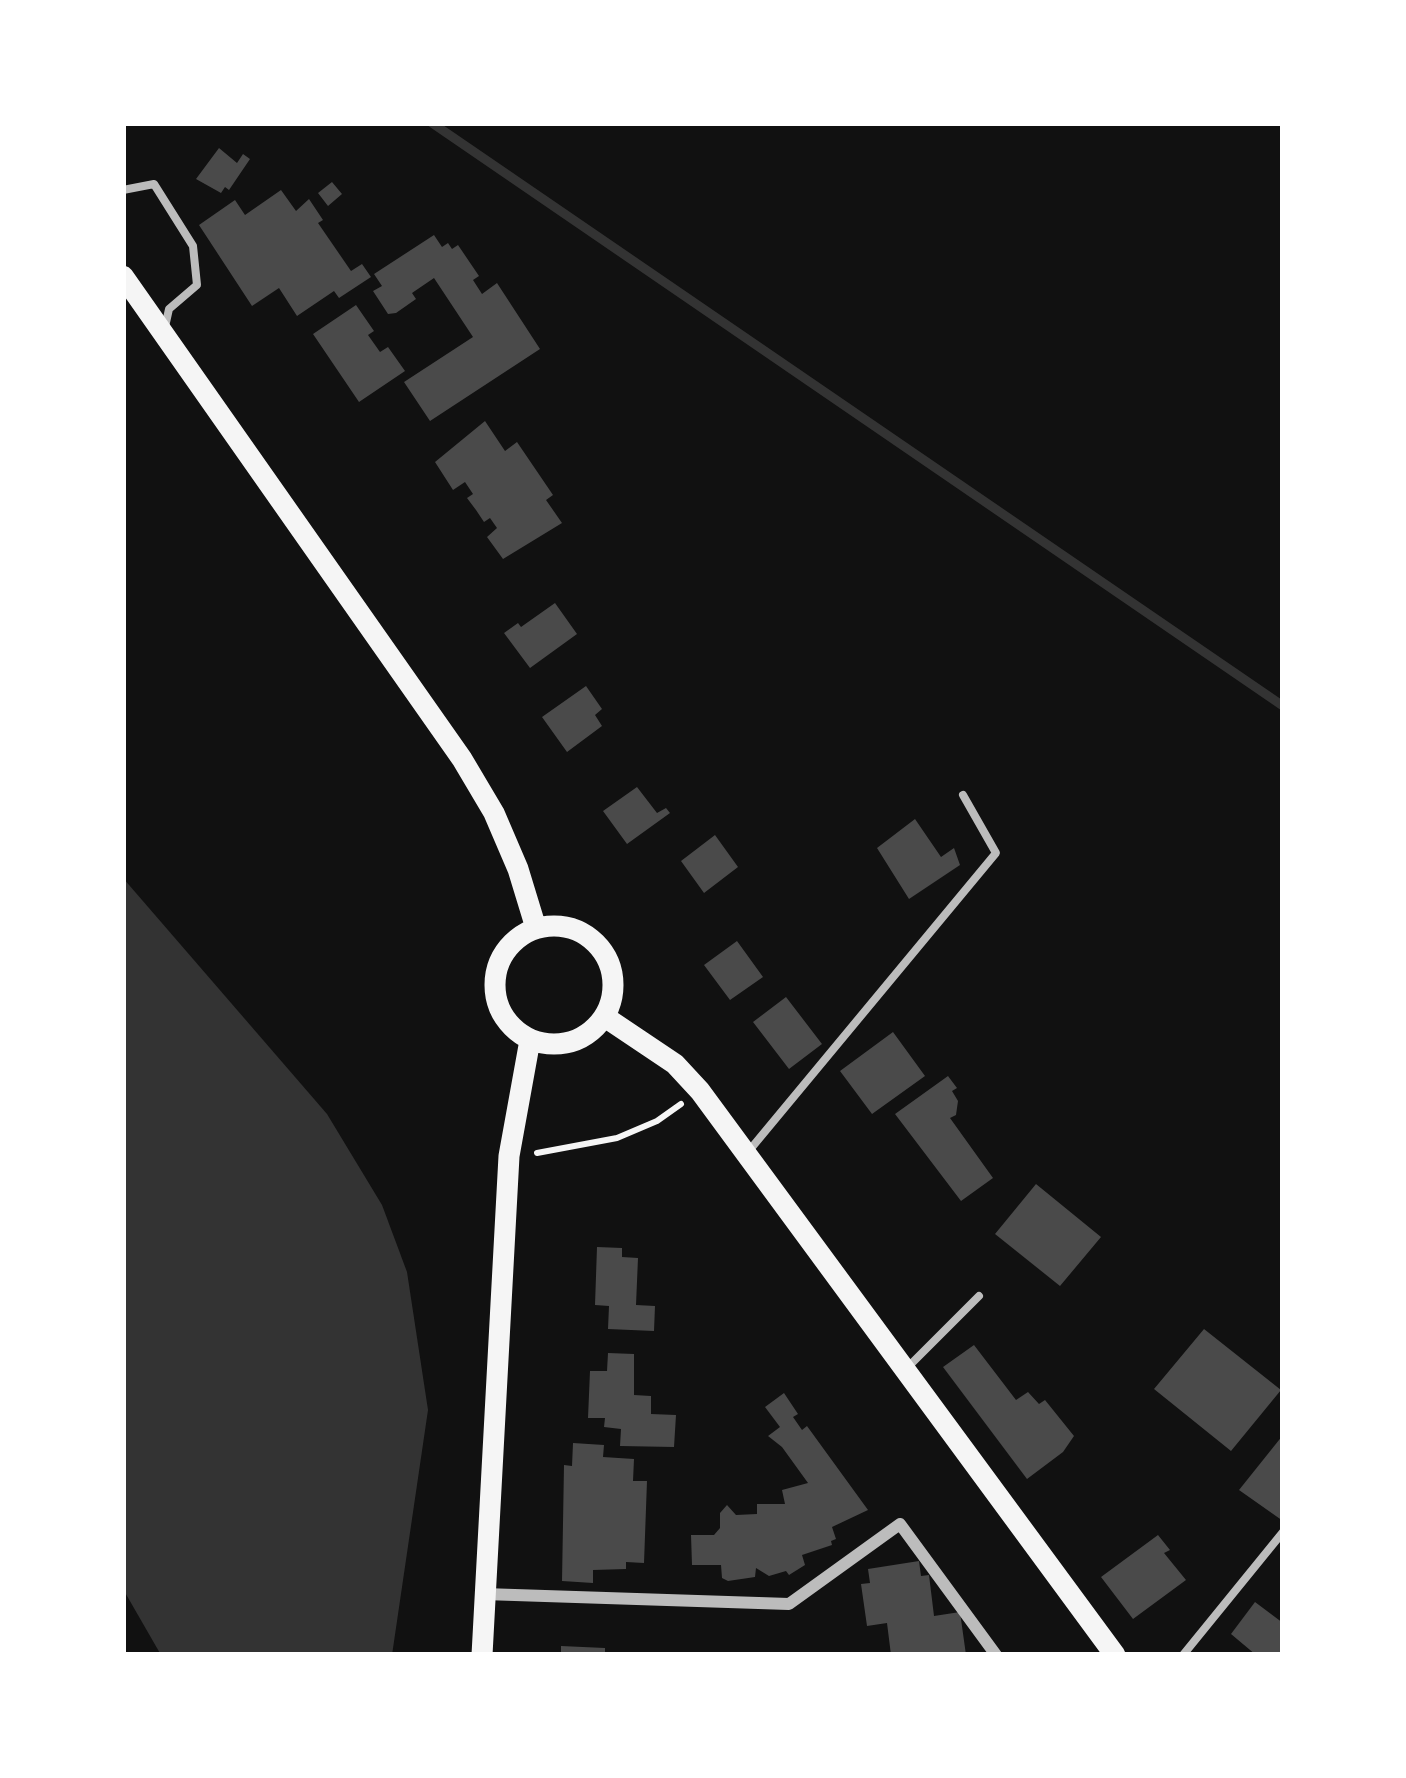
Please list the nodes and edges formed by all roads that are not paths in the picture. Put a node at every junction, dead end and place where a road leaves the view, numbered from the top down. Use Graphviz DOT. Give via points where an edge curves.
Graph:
graph roads {
  1 [pos="123,190"];
  2 [pos="123,276"];
  3 [pos="172,345"];
  4 [pos="963,795"];
  5 [pos="536,928"];
  6 [pos="604,1016"];
  7 [pos="530,1040"];
  8 [pos="747,1154"];
  9 [pos="979,1296"];
  10 [pos="905,1370"];
  11 [pos="1283,1532"];
  12 [pos="484,1594"];
  13 [pos="482,1655"];
  14 [pos="996,1655"];
  15 [pos="1115,1655"];
  16 [pos="1183,1655"];
  1 -- 3 [label="lane" via="154,184 193,246 197,285 169,309"];
  2 -- 3 [label="main road"];
  3 -- 5 [label="main road" via="462,759 502,831"];
  4 -- 8 [label="lane" via="996,853"];
  5 -- 6 [label="main road" via="561,926 601,948 613,993"];
  5 -- 7 [label="main road" via="499,962 494,987 500,1010"];
  6 -- 7 [label="main road" via="569,1042"];
  6 -- 8 [label="main road" via="675,1064"];
  7 -- 12 [label="main road" via="509,1156"];
  8 -- 10 [label="main road"];
  9 -- 10 [label="lane"];
  10 -- 15 [label="main road"];
  11 -- 16 [label="lane"];
  12 -- 13 [label="main road"];
  12 -- 14 [label="street" via="789,1604 900,1524"];
}
